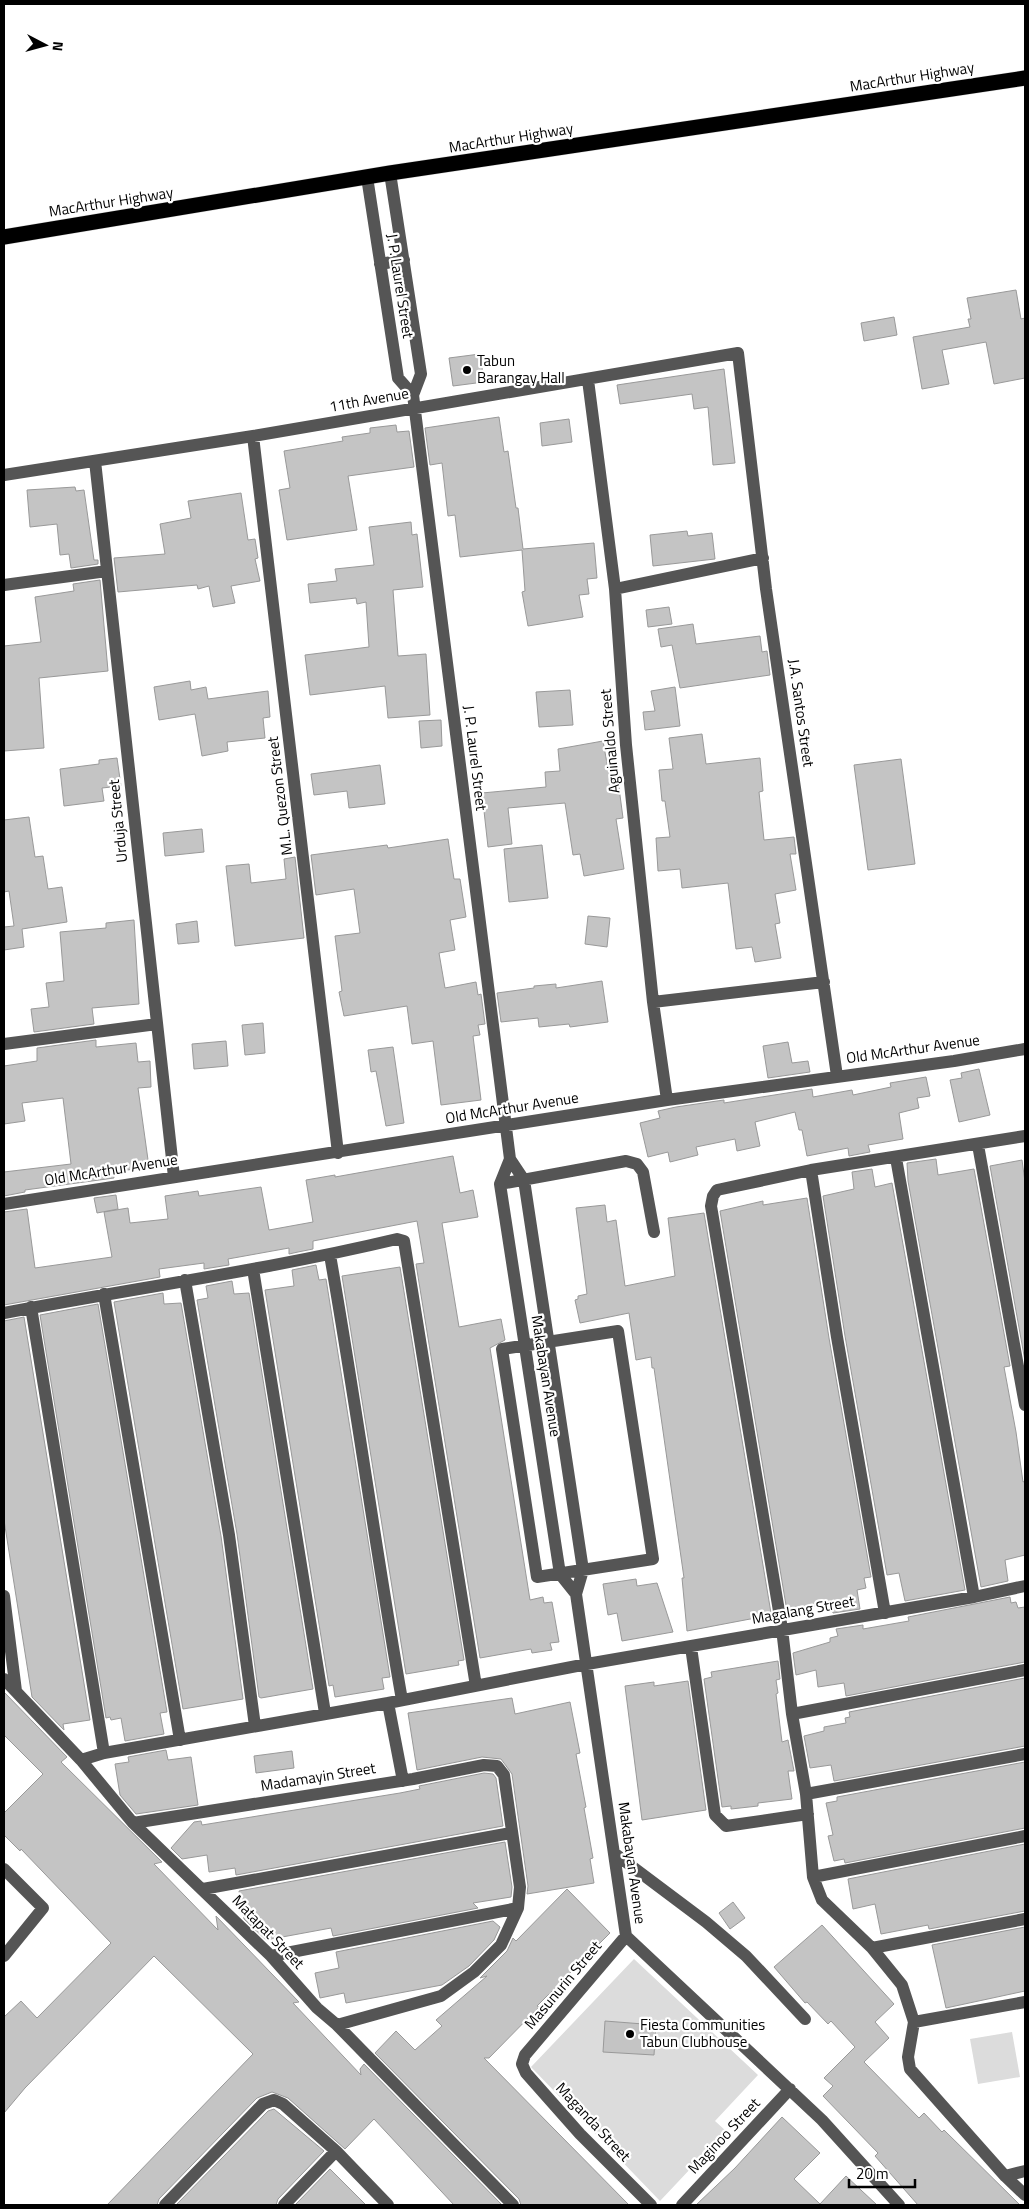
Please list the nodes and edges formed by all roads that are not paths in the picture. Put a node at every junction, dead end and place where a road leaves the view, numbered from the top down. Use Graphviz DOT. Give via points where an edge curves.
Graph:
graph roads {
  1 [pos="1025,78"];
  2 [pos="390,173"];
  3 [pos="367,177"];
  4 [pos="4,237"];
  5 [pos="404,260"];
  6 [pos="380,264"];
  7 [pos="414,333"];
  8 [pos="391,337"];
  9 [pos="738,353"];
  10 [pos="588,380"];
  11 [pos="413,396"];
  12 [pos="414,409"];
  13 [pos="253,436"];
  14 [pos="96,461"];
  15 [pos="4,475"];
  16 [pos="763,558"];
  17 [pos="107,571"];
  18 [pos="4,585"];
  19 [pos="615,589"];
  20 [pos="824,982"];
  21 [pos="654,1002"];
  22 [pos="157,1024"];
  23 [pos="4,1044"];
  24 [pos="1025,1049"];
  25 [pos="837,1076"];
  26 [pos="667,1100"];
  27 [pos="505,1125"];
  28 [pos="1025,1136"];
  29 [pos="978,1145"];
  30 [pos="338,1153"];
  31 [pos="896,1158"];
  32 [pos="510,1159"];
  33 [pos="811,1170"];
  34 [pos="174,1176"];
  35 [pos="524,1180"];
  36 [pos="500,1184"];
  37 [pos="4,1204"];
  38 [pos="654,1232"];
  39 [pos="330,1255"];
  40 [pos="253,1269"];
  41 [pos="185,1280"];
  42 [pos="104,1294"];
  43 [pos="31,1308"];
  44 [pos="4,1313"];
  45 [pos="549,1342"];
  46 [pos="525,1346"];
  47 [pos="1025,1405"];
  48 [pos="583,1570"];
  49 [pos="560,1574"];
  50 [pos="1025,1586"];
  51 [pos="576,1594"];
  52 [pos="4,1596"];
  53 [pos="974,1597"];
  54 [pos="885,1612"];
  55 [pos="782,1629"];
  56 [pos="691,1646"];
  57 [pos="587,1664"];
  58 [pos="1025,1670"];
  59 [pos="4,1679"];
  60 [pos="476,1686"];
  61 [pos="16,1691"];
  62 [pos="402,1700"];
  63 [pos="388,1703"];
  64 [pos="325,1713"];
  65 [pos="792,1714"];
  66 [pos="255,1726"];
  67 [pos="180,1740"];
  68 [pos="104,1753"];
  69 [pos="1025,1754"];
  70 [pos="81,1760"];
  71 [pos="403,1781"];
  72 [pos="806,1794"];
  73 [pos="808,1814"];
  74 [pos="133,1822"];
  75 [pos="511,1833"];
  76 [pos="1025,1836"];
  77 [pos="614,1853"];
  78 [pos="4,1869"];
  79 [pos="813,1877"];
  80 [pos="203,1889"];
  81 [pos="518,1908"];
  82 [pos="1025,1919"];
  83 [pos="626,1936"];
  84 [pos="872,1948"];
  85 [pos="4,1956"];
  86 [pos="271,1956"];
  87 [pos="1025,2002"];
  88 [pos="805,2019"];
  89 [pos="914,2022"];
  90 [pos="336,2025"];
  91 [pos="525,2055"];
  92 [pos="790,2089"];
  93 [pos="336,2151"];
  94 [pos="1025,2171"];
  95 [pos="1005,2176"];
  96 [pos="1025,2195"];
  97 [pos="165,2205"];
  98 [pos="284,2205"];
  99 [pos="388,2205"];
  100 [pos="513,2205"];
  101 [pos="651,2205"];
  102 [pos="682,2205"];
  103 [pos="899,2205"];
  1 -- 2 [label="highway, MacArthur Highway"];
  2 -- 3 [label="highway, MacArthur Highway"];
  2 -- 5 [label="street, J. P. Laurel Street"];
  3 -- 4 [label="highway, MacArthur Highway"];
  3 -- 6 [label="street, J. P. Laurel Street"];
  5 -- 6 [label="street"];
  5 -- 7 [label="street, J. P. Laurel Street"];
  6 -- 8 [label="street, J. P. Laurel Street"];
  7 -- 8 [label="street"];
  7 -- 11 [label="street, J. P. Laurel Street" via="421,374"];
  8 -- 11 [label="street, J. P. Laurel Street" via="398,378"];
  9 -- 10 [label="street, 11th Avenue"];
  9 -- 16 [label="street, J.A. Santos Street"];
  10 -- 12 [label="street, 11th Avenue"];
  10 -- 19 [label="street, Aguinaldo Street"];
  11 -- 12 [label="street, J. P. Laurel Street"];
  12 -- 13 [label="street, 11th Avenue"];
  12 -- 27 [label="street, J. P. Laurel Street"];
  13 -- 14 [label="street, 11th Avenue"];
  13 -- 30 [label="street, M.L. Quezon Street"];
  14 -- 15 [label="street, 11th Avenue"];
  14 -- 17 [label="street, Urduja Street"];
  16 -- 19 [label="street"];
  16 -- 20 [label="street, J.A. Santos Street"];
  17 -- 18 [label="street"];
  17 -- 22 [label="street, Urduja Street"];
  19 -- 21 [label="street, Aguinaldo Street" via="626,745"];
  20 -- 21 [label="street"];
  20 -- 25 [label="street, J.A. Santos Street"];
  21 -- 26 [label="street, Aguinaldo Street"];
  22 -- 23 [label="street"];
  22 -- 34 [label="street, Urduja Street"];
  24 -- 25 [label="street, Old McArthur Avenue"];
  25 -- 26 [label="street, Old McArthur Avenue"];
  26 -- 27 [label="street, Old McArthur Avenue"];
  27 -- 30 [label="street, Old McArthur Avenue"];
  27 -- 32 [label="street, Makabayan Avenue"];
  28 -- 29 [label="street"];
  29 -- 31 [label="street"];
  29 -- 47 [label="street"];
  30 -- 34 [label="street, Old McArthur Avenue"];
  31 -- 33 [label="street"];
  31 -- 53 [label="street"];
  32 -- 35 [label="street, Makabayan Avenue"];
  32 -- 36 [label="street"];
  33 -- 54 [label="street"];
  33 -- 55 [label="street" via="717,1190 712,1196 711,1206"];
  34 -- 37 [label="street, Old McArthur Avenue"];
  35 -- 36 [label="street"];
  35 -- 38 [label="street" via="626,1161 637,1164 643,1172"];
  35 -- 45 [label="street, Makabayan Avenue"];
  36 -- 46 [label="street, Makabayan Avenue"];
  39 -- 40 [label="street"];
  39 -- 60 [label="street" via="396,1239 404,1242 407,1249"];
  39 -- 62 [label="street"];
  40 -- 41 [label="street"];
  40 -- 64 [label="street"];
  41 -- 42 [label="street"];
  41 -- 66 [label="street" via="229,1535"];
  42 -- 43 [label="street"];
  42 -- 67 [label="street"];
  43 -- 44 [label="street"];
  43 -- 68 [label="street"];
  45 -- 46 [label="street"];
  45 -- 48 [label="street, Makabayan Avenue"];
  45 -- 48 [label="street" via="618,1331 652,1550 653,1559"];
  46 -- 49 [label="street, Makabayan Avenue"];
  46 -- 49 [label="street" via="502,1349 529,1530 537,1577"];
  48 -- 49 [label="street"];
  48 -- 51 [label="street, Makabayan Avenue"];
  49 -- 51 [label="street, Makabayan Avenue"];
  50 -- 53 [label="street, Magalang Street"];
  51 -- 57 [label="street, Makabayan Avenue"];
  52 -- 61 [label="street"];
  53 -- 54 [label="street, Magalang Street"];
  54 -- 55 [label="street, Magalang Street"];
  55 -- 56 [label="street, Magalang Street"];
  55 -- 65 [label="street"];
  56 -- 57 [label="street, Magalang Street"];
  56 -- 73 [label="street" via="715,1815 719,1821 726,1826"];
  57 -- 60 [label="street, Magalang Street"];
  57 -- 77 [label="street, Makabayan Avenue"];
  58 -- 65 [label="street"];
  59 -- 61 [label="street, Matapat Street"];
  60 -- 62 [label="street, Magalang Street"];
  61 -- 70 [label="street, Matapat Street"];
  62 -- 63 [label="street, Magalang Street"];
  63 -- 64 [label="street, Magalang Street"];
  63 -- 71 [label="street"];
  64 -- 66 [label="street, Magalang Street"];
  65 -- 72 [label="street"];
  66 -- 67 [label="street, Magalang Street"];
  67 -- 68 [label="street, Magalang Street"];
  68 -- 70 [label="street, Magalang Street"];
  69 -- 72 [label="street"];
  70 -- 74 [label="street, Matapat Street"];
  71 -- 74 [label="street, Madamayin Street"];
  71 -- 75 [label="street, Madamayin Street" via="484,1765 497,1766 504,1775"];
  72 -- 73 [label="street"];
  73 -- 79 [label="street"];
  74 -- 80 [label="street, Matapat Street"];
  75 -- 80 [label="street"];
  75 -- 81 [label="street" via="520,1887"];
  76 -- 79 [label="street"];
  77 -- 83 [label="street, Makabayan Avenue"];
  77 -- 88 [label="street" via="733,1945"];
  78 -- 85 [label="street" via="43,1908"];
  79 -- 84 [label="street" via="822,1900"];
  80 -- 86 [label="street, Matapat Street"];
  81 -- 86 [label="street"];
  81 -- 90 [label="street" via="501,1945 474,1972 441,1996"];
  82 -- 84 [label="street"];
  83 -- 91 [label="street, Masunurin Street"];
  83 -- 92 [label="street, Makabayan Avenue"];
  84 -- 89 [label="street" via="902,1985"];
  86 -- 90 [label="street, Matapat Street"];
  87 -- 89 [label="street"];
  89 -- 95 [label="street" via="908,2057 910,2069"];
  90 -- 100 [label="street, Matapat Street"];
  91 -- 101 [label="street, Maganda Street" via="522,2064 526,2073 580,2134"];
  92 -- 102 [label="street, Maginoo Street"];
  92 -- 103 [label="street, Makabayan Avenue"];
  93 -- 97 [label="street" via="283,2104 274,2100 262,2104"];
  93 -- 98 [label="street"];
  93 -- 99 [label="street"];
  94 -- 95 [label="street"];
  95 -- 96 [label="street"];
}
